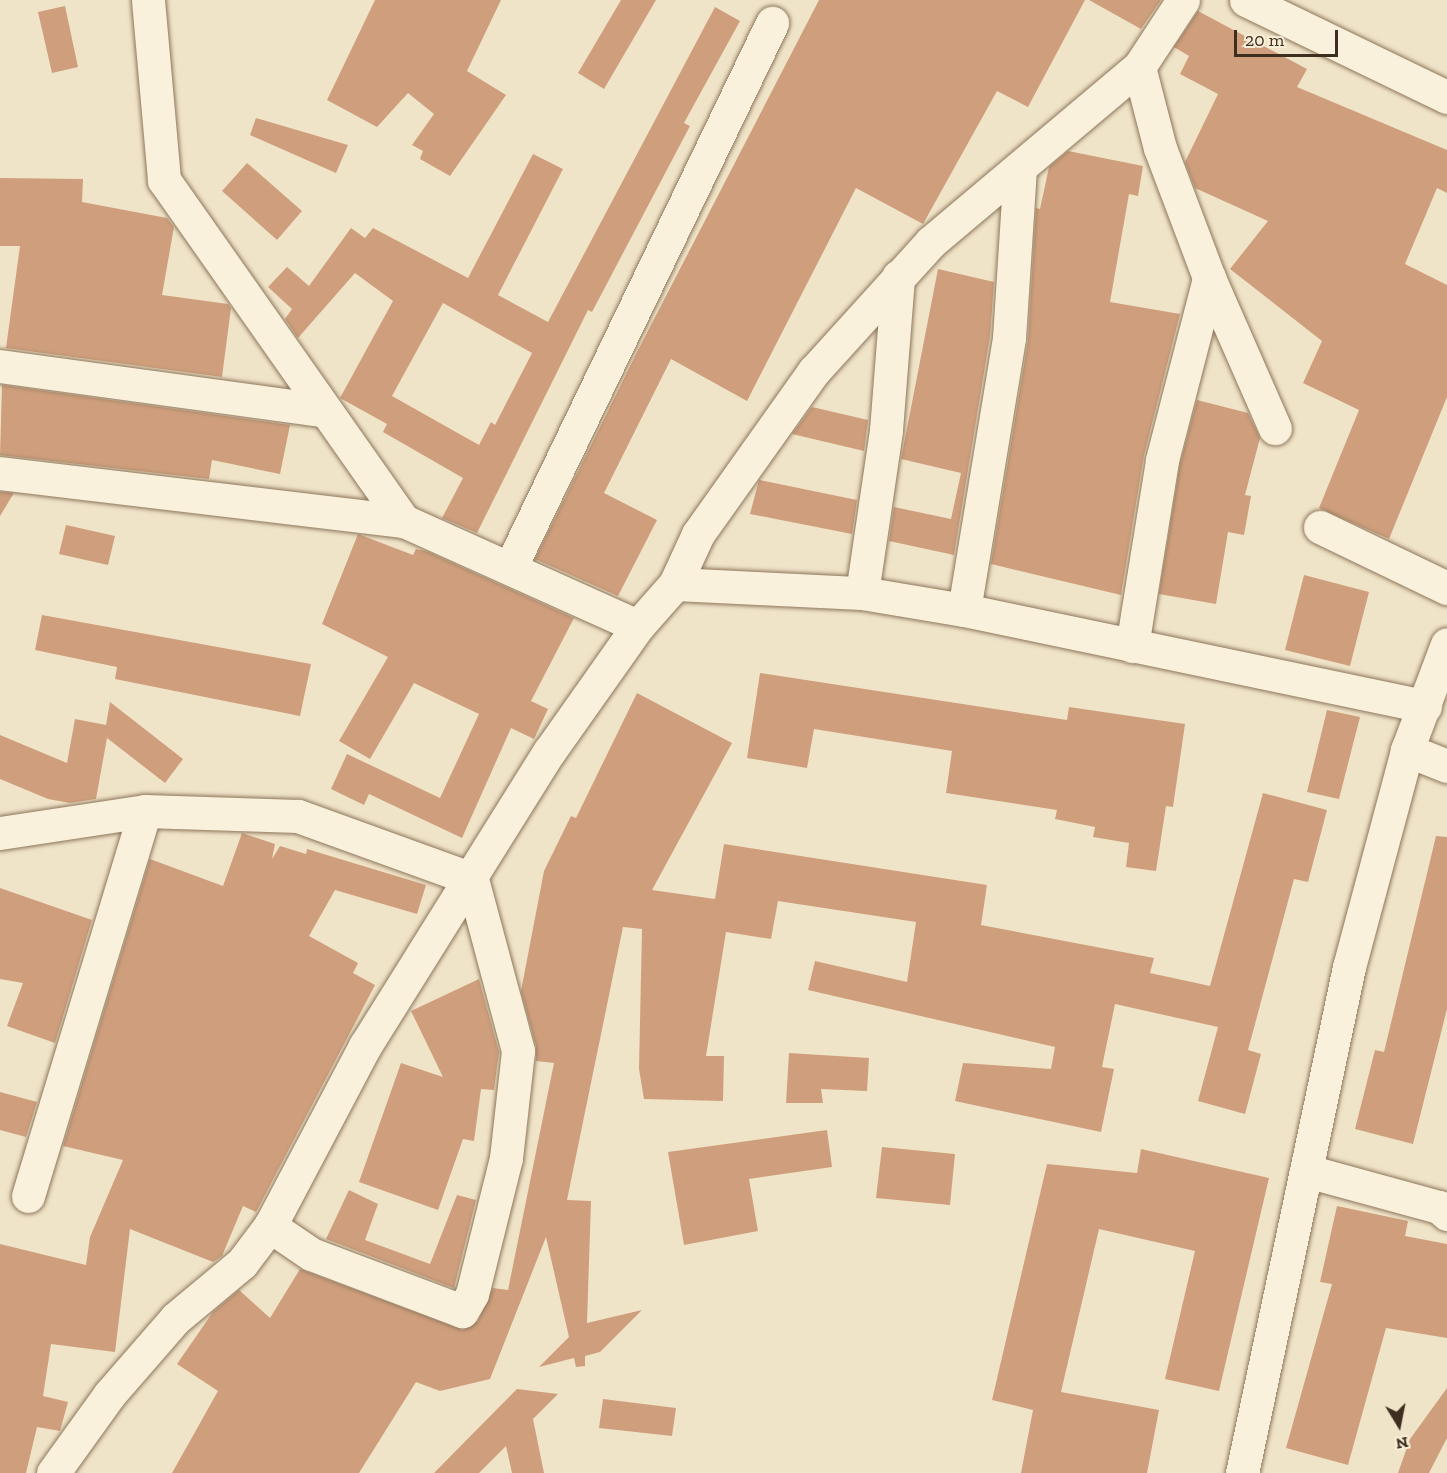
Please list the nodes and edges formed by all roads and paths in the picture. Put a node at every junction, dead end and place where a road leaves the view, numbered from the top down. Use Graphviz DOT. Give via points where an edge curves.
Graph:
graph roads {
  1 [pos="148,0"];
  2 [pos="1183,0"];
  3 [pos="1246,0"];
  4 [pos="772,23"];
  5 [pos="1139,67"];
  6 [pos="1447,97"];
  7 [pos="1020,168"];
  8 [pos="898,276"];
  9 [pos="1209,278"];
  10 [pos="0,366"];
  11 [pos="322,410"];
  12 [pos="1275,428"];
  13 [pos="0,473"];
  14 [pos="404,521"];
  15 [pos="1320,527"];
  16 [pos="510,568"];
  17 [pos="675,584"];
  18 [pos="1447,588"];
  19 [pos="862,593"];
  20 [pos="964,610"];
  21 [pos="638,626"];
  22 [pos="1447,644"];
  23 [pos="1132,646"];
  24 [pos="1425,706"];
  25 [pos="1407,750"];
  26 [pos="1447,766"];
  27 [pos="145,811"];
  28 [pos="0,833"];
  29 [pos="472,879"];
  30 [pos="1307,1171"];
  31 [pos="28,1196"];
  32 [pos="1447,1214"];
  33 [pos="270,1227"];
  34 [pos="53,1473"];
  35 [pos="1242,1473"];
  1 -- 11 [label="street" via="164,180"];
  2 -- 5 [label="street"];
  3 -- 6 [label="street"];
  4 -- 16 [label="street"];
  5 -- 7 [label="street"];
  5 -- 9 [label="street" via="1160,148"];
  7 -- 8 [label="street" via="931,242"];
  7 -- 20 [label="street" via="1009,338"];
  8 -- 17 [label="street" via="814,371 698,534"];
  8 -- 19 [label="street" via="886,430"];
  9 -- 12 [label="street"];
  9 -- 23 [label="street" via="1162,460"];
  10 -- 11 [label="street"];
  11 -- 14 [label="street"];
  13 -- 14 [label="street" via="199,500"];
  14 -- 16 [label="street"];
  15 -- 18 [label="street"];
  16 -- 21 [label="street"];
  17 -- 19 [label="street"];
  17 -- 21 [label="street"];
  19 -- 20 [label="street"];
  20 -- 23 [label="street"];
  21 -- 29 [label="street" via="549,752"];
  22 -- 24 [label="street"];
  23 -- 24 [label="street"];
  24 -- 25 [label="street"];
  25 -- 26 [label="street"];
  25 -- 30 [label="street" via="1348,967"];
  27 -- 28 [label="street"];
  27 -- 29 [label="street" via="298,816"];
  27 -- 31 [label="street"];
  29 -- 33 [label="street" via="366,1046"];
  29 -- 33 [label="street" via="518,1051 506,1158 472,1294 462,1311 311,1254"];
  30 -- 32 [label="street" via="1439,1208"];
  30 -- 35 [label="street"];
  33 -- 34 [label="street" via="242,1263 161,1335 109,1395"];
}
